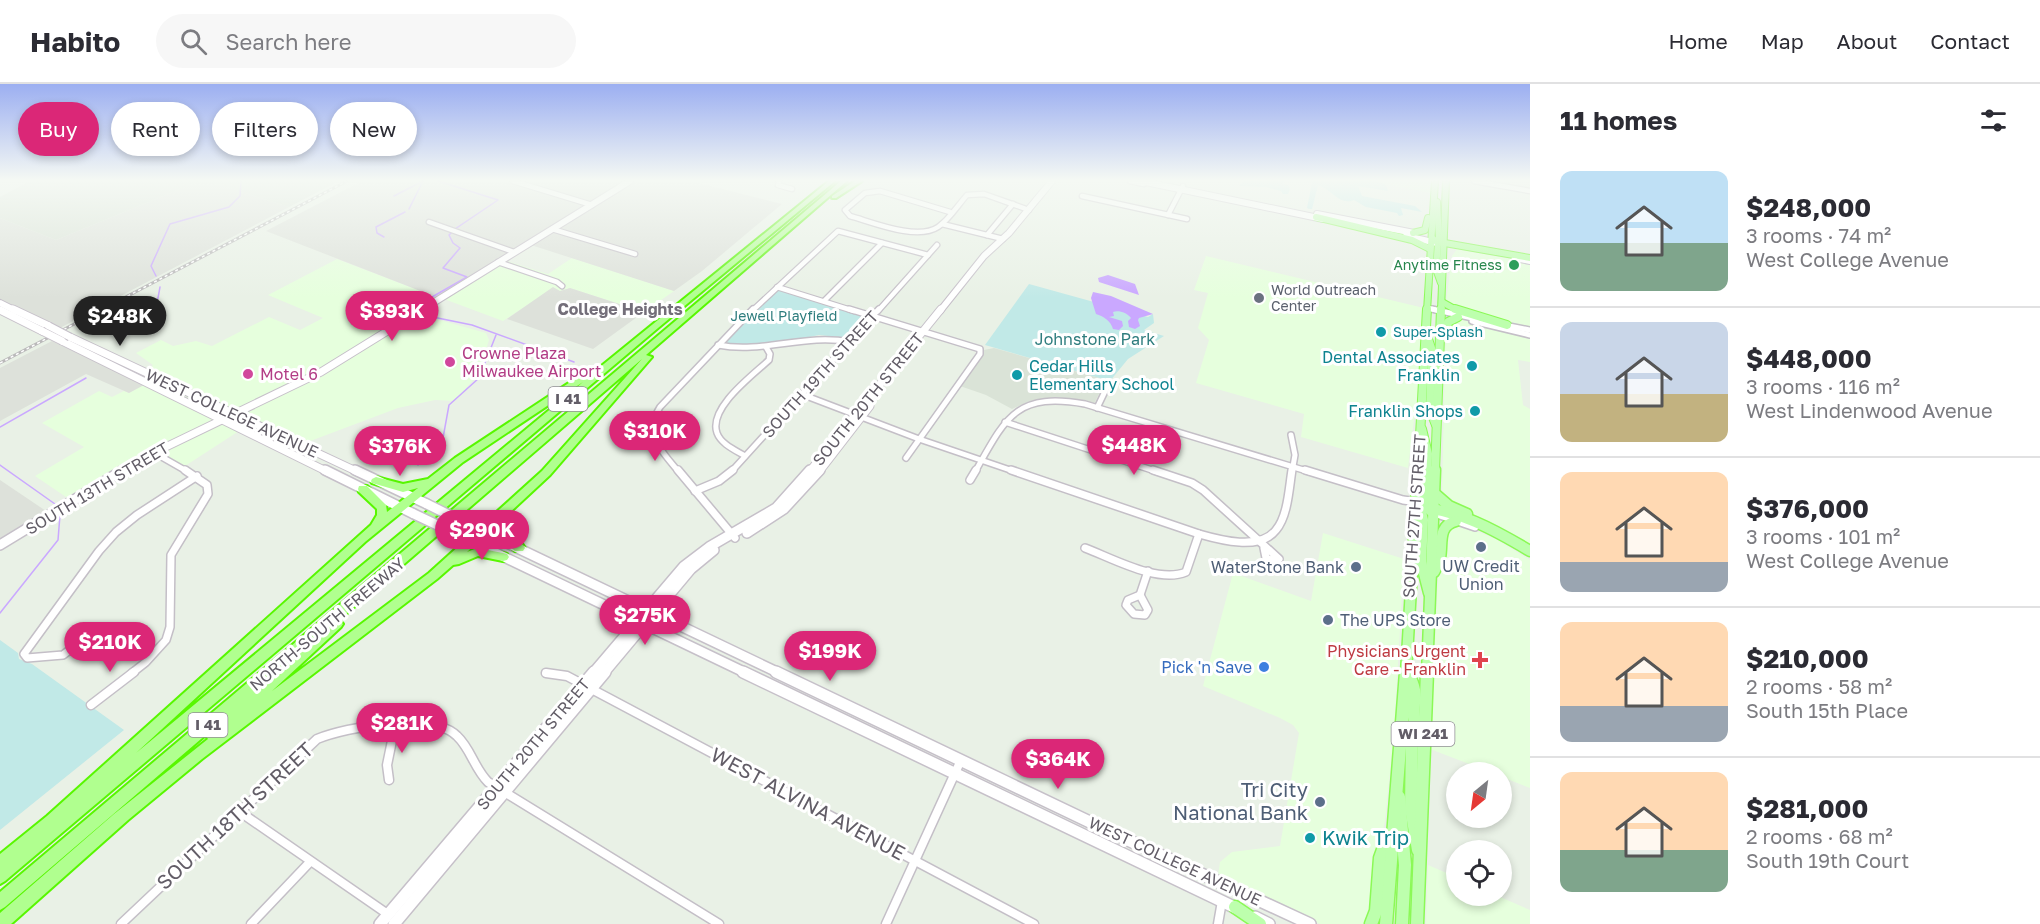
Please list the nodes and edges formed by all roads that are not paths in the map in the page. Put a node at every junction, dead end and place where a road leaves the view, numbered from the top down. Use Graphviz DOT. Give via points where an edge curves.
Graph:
graph roads {
  1 [pos="567,220"];
  2 [pos="780,220"];
  3 [pos="784,220"];
  4 [pos="797,220"];
  5 [pos="800,220"];
  6 [pos="865,220"];
  7 [pos="945,220"];
  8 [pos="1000,220"];
  9 [pos="1020,220"];
  10 [pos="1329,220"];
  11 [pos="1331,220"];
  12 [pos="1346,220"];
  13 [pos="1427,220"];
  14 [pos="1435,220"];
  15 [pos="1439,220"];
  16 [pos="1446,220"];
  17 [pos="429,222"];
  18 [pos="942,224"];
  19 [pos="552,229"];
  20 [pos="784,231"];
  21 [pos="1446,232"];
  22 [pos="1413,233"];
  23 [pos="987,235"];
  24 [pos="1003,239"];
  25 [pos="1438,241"];
  26 [pos="756,243"];
  27 [pos="882,243"];
  28 [pos="937,245"];
  29 [pos="1463,248"];
  30 [pos="514,252"];
  31 [pos="635,254"];
  32 [pos="928,255"];
  33 [pos="1529,258"];
  34 [pos="498,262"];
  35 [pos="1444,272"];
  36 [pos="1443,285"];
  37 [pos="562,286"];
  38 [pos="777,286"];
  39 [pos="824,301"];
  40 [pos="1442,302"];
  41 [pos="0,303"];
  42 [pos="0,310"];
  43 [pos="1437,310"];
  44 [pos="688,314"];
  45 [pos="873,316"];
  46 [pos="1458,317"];
  47 [pos="1507,325"];
  48 [pos="655,326"];
  49 [pos="926,332"];
  50 [pos="1530,332"];
  51 [pos="1427,337"];
  52 [pos="850,342"];
  53 [pos="718,345"];
  54 [pos="766,347"];
  55 [pos="1440,347"];
  56 [pos="1424,375"];
  57 [pos="1439,378"];
  58 [pos="1109,382"];
  59 [pos="801,394"];
  60 [pos="212,405"];
  61 [pos="255,405"];
  62 [pos="1097,408"];
  63 [pos="201,410"];
  64 [pos="234,415"];
  65 [pos="859,415"];
  66 [pos="222,420"];
  67 [pos="1005,423"];
  68 [pos="1437,425"];
  69 [pos="261,428"];
  70 [pos="196,432"];
  71 [pos="1291,435"];
  72 [pos="919,439"];
  73 [pos="153,452"];
  74 [pos="745,456"];
  75 [pos="906,458"];
  76 [pos="982,460"];
  77 [pos="1293,466"];
  78 [pos="440,475"];
  79 [pos="197,477"];
  80 [pos="970,480"];
  81 [pos="376,481"];
  82 [pos="363,489"];
  83 [pos="695,491"];
  84 [pos="1434,493"];
  85 [pos="412,498"];
  86 [pos="513,505"];
  87 [pos="1425,507"];
  88 [pos="401,508"];
  89 [pos="1456,520"];
  90 [pos="1499,530"];
  91 [pos="483,531"];
  92 [pos="1199,534"];
  93 [pos="733,536"];
  94 [pos="361,539"];
  95 [pos="472,541"];
  96 [pos="1257,541"];
  97 [pos="0,545"];
  98 [pos="519,548"];
  99 [pos="1085,548"];
  100 [pos="1264,548"];
  101 [pos="416,549"];
  102 [pos="1530,550"];
  103 [pos="503,556"];
  104 [pos="1530,557"];
  105 [pos="363,571"];
  106 [pos="1148,571"];
  107 [pos="433,576"];
  108 [pos="1431,579"];
  109 [pos="1140,595"];
  110 [pos="1430,596"];
  111 [pos="650,612"];
  112 [pos="642,621"];
  113 [pos="84,639"];
  114 [pos="1406,670"];
  115 [pos="546,673"];
  116 [pos="587,687"];
  117 [pos="91,705"];
  118 [pos="1402,723"];
  119 [pos="395,726"];
  120 [pos="1423,731"];
  121 [pos="961,760"];
  122 [pos="955,772"];
  123 [pos="389,780"];
  124 [pos="1397,780"];
  125 [pos="500,790"];
  126 [pos="240,812"];
  127 [pos="119,819"];
  128 [pos="52,821"];
  129 [pos="1392,825"];
  130 [pos="1419,855"];
  131 [pos="915,861"];
  132 [pos="309,863"];
  133 [pos="0,864"];
  134 [pos="0,876"];
  135 [pos="0,902"];
  136 [pos="1229,904"];
  137 [pos="397,920"];
  138 [pos="0,923"];
  139 [pos="121,924"];
  140 [pos="251,924"];
  141 [pos="380,924"];
  142 [pos="719,924"];
  143 [pos="886,924"];
  144 [pos="1034,924"];
  145 [pos="1218,924"];
  146 [pos="1260,924"];
  147 [pos="1269,924"];
  148 [pos="1310,924"];
  149 [pos="1371,924"];
  150 [pos="1386,924"];
  151 [pos="1402,924"];
  152 [pos="1417,924"];
  1 -- 19 [label="main road, SOUTH 13TH STREET"];
  2 -- 26 [label="highway"];
  3 -- 26 [label="highway, NORTH-SOUTH FREEWAY / I 41"];
  4 -- 20 [label="highway, NORTH-SOUTH FREEWAY / I 41"];
  5 -- 20 [label="highway"];
  6 -- 18 [label="street" via="905,231 926,232"];
  7 -- 18 [label="street"];
  8 -- 23 [label="street"];
  9 -- 24 [label="main road, SOUTH 20TH STREET"];
  10 -- 25 [label="main road" via="1412,240"];
  11 -- 25 [label="main road"];
  12 -- 22 [label="main road"];
  13 -- 22 [label="main road" via="1425,230"];
  14 -- 25 [label="main road, SOUTH 27TH STREET / WI 241"];
  15 -- 25 [label="main road"];
  16 -- 21 [label="main road, SOUTH 27TH STREET / WI 241"];
  17 -- 30 [label="street"];
  18 -- 23 [label="street"];
  19 -- 30 [label="main road, SOUTH 13TH STREET"];
  19 -- 31 [label="street"];
  20 -- 44 [label="highway, NORTH-SOUTH FREEWAY / I 41"];
  21 -- 25 [label="main road, SOUTH 27TH STREET / WI 241"];
  21 -- 33 [label="main road" via="1469,243"];
  22 -- 25 [label="main road"];
  23 -- 24 [label="street"];
  24 -- 49 [label="main road, SOUTH 20TH STREET"];
  25 -- 29 [label="main road"];
  25 -- 33 [label="main road"];
  25 -- 35 [label="main road, SOUTH 27TH STREET / WI 241"];
  25 -- 36 [label="main road" via="1436,269"];
  25 -- 43 [label="main road, SOUTH 27TH STREET / WI 241" via="1430,271"];
  26 -- 48 [label="highway, NORTH-SOUTH FREEWAY / I 41"];
  27 -- 32 [label="street"];
  27 -- 38 [label="street" via="838,231"];
  27 -- 39 [label="street"];
  28 -- 32 [label="street, SOUTH 19TH STREET"];
  29 -- 33 [label="main road"];
  29 -- 35 [label="main road" via="1452,251 1450,265"];
  30 -- 34 [label="main road, SOUTH 13TH STREET"];
  32 -- 45 [label="street, SOUTH 19TH STREET"];
  34 -- 37 [label="street"];
  34 -- 61 [label="main road, SOUTH 13TH STREET" via="321,372"];
  35 -- 36 [label="main road, SOUTH 27TH STREET / WI 241"];
  36 -- 40 [label="main road, SOUTH 27TH STREET / WI 241"];
  38 -- 39 [label="street"];
  38 -- 53 [label="street"];
  39 -- 45 [label="street"];
  40 -- 43 [label="main road, SOUTH 27TH STREET / WI 241"];
  40 -- 47 [label="main road" via="1461,312"];
  41 -- 60 [label="main road, WEST COLLEGE AVENUE, bridge"];
  42 -- 63 [label="main road, WEST COLLEGE AVENUE, bridge"];
  43 -- 46 [label="street"];
  43 -- 47 [label="street"];
  43 -- 51 [label="main road, SOUTH 27TH STREET / WI 241"];
  43 -- 55 [label="main road, SOUTH 27TH STREET / WI 241"];
  44 -- 86 [label="highway"];
  44 -- 101 [label="highway, NORTH-SOUTH FREEWAY / I 41"];
  45 -- 49 [label="street"];
  45 -- 52 [label="street, SOUTH 19TH STREET"];
  46 -- 50 [label="street"];
  46 -- 55 [label="main road" via="1448,322 1446,339"];
  47 -- 50 [label="street"];
  48 -- 78 [label="highway"];
  48 -- 105 [label="highway, NORTH-SOUTH FREEWAY / I 41"];
  49 -- 65 [label="main road, SOUTH 20TH STREET"];
  49 -- 72 [label="street" via="981,349"];
  51 -- 56 [label="main road, SOUTH 27TH STREET / WI 241"];
  51 -- 57 [label="main road" via="1432,351 1432,373"];
  52 -- 54 [label="street" via="822,337"];
  52 -- 59 [label="street, SOUTH 19TH STREET"];
  53 -- 54 [label="street" via="740,350"];
  53 -- 83 [label="street" via="653,419 652,431 658,447"];
  54 -- 74 [label="street" via="768,360 714,420 720,438 730,449"];
  55 -- 57 [label="main road, SOUTH 27TH STREET / WI 241"];
  56 -- 68 [label="main road" via="1431,383 1430,410"];
  56 -- 87 [label="main road, SOUTH 27TH STREET / WI 241" via="1420,423 1428,454"];
  57 -- 68 [label="main road, SOUTH 27TH STREET / WI 241"];
  58 -- 62 [label="street"];
  59 -- 65 [label="street"];
  59 -- 74 [label="street, SOUTH 19TH STREET"];
  60 -- 63 [label="main road"];
  60 -- 64 [label="main road, WEST COLLEGE AVENUE"];
  61 -- 64 [label="main road, SOUTH 13TH STREET"];
  61 -- 69 [label="main road" via="251,413"];
  62 -- 67 [label="street" via="1065,400 1040,401 1019,408"];
  62 -- 77 [label="street"];
  63 -- 66 [label="main road, WEST COLLEGE AVENUE"];
  63 -- 70 [label="main road" via="204,422"];
  64 -- 66 [label="main road, SOUTH 13TH STREET"];
  64 -- 69 [label="main road, WEST COLLEGE AVENUE"];
  65 -- 72 [label="street"];
  65 -- 93 [label="main road, SOUTH 20TH STREET" via="791,504 764,524"];
  66 -- 70 [label="main road, SOUTH 13TH STREET"];
  66 -- 82 [label="main road, WEST COLLEGE AVENUE"];
  67 -- 76 [label="street"];
  67 -- 96 [label="street" via="1192,483 1217,499"];
  68 -- 84 [label="main road, SOUTH 27TH STREET / WI 241"];
  69 -- 81 [label="main road, WEST COLLEGE AVENUE"];
  70 -- 73 [label="main road, SOUTH 13TH STREET"];
  71 -- 77 [label="street"];
  72 -- 75 [label="street"];
  72 -- 76 [label="street"];
  73 -- 79 [label="street"];
  73 -- 97 [label="main road, SOUTH 13TH STREET"];
  74 -- 83 [label="street, SOUTH 19TH STREET" via="724,477"];
  76 -- 80 [label="street"];
  76 -- 92 [label="street"];
  77 -- 87 [label="street"];
  77 -- 96 [label="street" via="1281,523 1273,534"];
  78 -- 81 [label="highway" via="407,488"];
  78 -- 85 [label="highway"];
  79 -- 113 [label="street" via="137,515 106,542 24,654 27,658 63,655"];
  79 -- 117 [label="street" via="207,485 208,494 171,555 170,627 166,640 146,662"];
  81 -- 85 [label="main road, WEST COLLEGE AVENUE"];
  82 -- 88 [label="main road, WEST COLLEGE AVENUE"];
  82 -- 94 [label="highway" via="383,513"];
  83 -- 93 [label="street"];
  84 -- 87 [label="main road, SOUTH 27TH STREET / WI 241"];
  84 -- 90 [label="main road" via="1449,506"];
  85 -- 88 [label="highway"];
  85 -- 91 [label="main road, WEST COLLEGE AVENUE, bridge"];
  86 -- 91 [label="highway"];
  86 -- 98 [label="highway" via="500,519 498,528"];
  87 -- 89 [label="street"];
  87 -- 90 [label="street"];
  87 -- 102 [label="main road" via="1480,524"];
  87 -- 108 [label="main road, SOUTH 27TH STREET / WI 241"];
  87 -- 110 [label="main road" via="1420,552"];
  87 -- 114 [label="main road, SOUTH 27TH STREET / WI 241"];
  88 -- 94 [label="highway"];
  88 -- 95 [label="main road, WEST COLLEGE AVENUE, bridge"];
  89 -- 104 [label="street" via="1495,536"];
  89 -- 108 [label="main road" via="1443,530 1440,559"];
  90 -- 102 [label="street"];
  91 -- 95 [label="highway"];
  91 -- 98 [label="main road, WEST COLLEGE AVENUE"];
  92 -- 96 [label="street" via="1230,541"];
  92 -- 106 [label="street" via="1184,574 1170,577"];
  93 -- 111 [label="main road, SOUTH 20TH STREET" via="690,560"];
  94 -- 128 [label="highway"];
  95 -- 103 [label="main road, WEST COLLEGE AVENUE"];
  95 -- 107 [label="highway"];
  96 -- 100 [label="street"];
  98 -- 111 [label="main road, WEST COLLEGE AVENUE"];
  99 -- 106 [label="street"];
  101 -- 127 [label="highway" via="305,655"];
  101 -- 135 [label="highway, NORTH-SOUTH FREEWAY / I 41"];
  103 -- 107 [label="highway" via="473,553"];
  103 -- 112 [label="main road, WEST COLLEGE AVENUE"];
  105 -- 128 [label="highway"];
  105 -- 134 [label="highway, NORTH-SOUTH FREEWAY / I 41"];
  106 -- 109 [label="street"];
  107 -- 127 [label="highway"];
  108 -- 110 [label="main road, SOUTH 27TH STREET / WI 241"];
  110 -- 120 [label="main road, SOUTH 27TH STREET / WI 241"];
  111 -- 112 [label="main road, SOUTH 20TH STREET"];
  111 -- 121 [label="main road, WEST COLLEGE AVENUE"];
  112 -- 116 [label="main road, SOUTH 20TH STREET"];
  112 -- 122 [label="main road, WEST COLLEGE AVENUE"];
  114 -- 118 [label="main road, SOUTH 27TH STREET / WI 241"];
  114 -- 120 [label="main road" via="1414,691 1413,720"];
  115 -- 116 [label="street, WEST ALVINA AVENUE" via="567,676"];
  116 -- 125 [label="main road, SOUTH 20TH STREET"];
  116 -- 131 [label="street, WEST ALVINA AVENUE"];
  118 -- 124 [label="main road, SOUTH 27TH STREET / WI 241"];
  118 -- 130 [label="main road" via="1412,737 1409,794 1412,835"];
  119 -- 123 [label="street" via="387,765"];
  119 -- 125 [label="street, SOUTH 18TH STREET" via="428,724 450,730 463,742 476,771"];
  119 -- 126 [label="street, SOUTH 18TH STREET" via="335,731 317,739"];
  120 -- 130 [label="main road, SOUTH 27TH STREET / WI 241"];
  121 -- 122 [label="street"];
  121 -- 148 [label="main road, WEST COLLEGE AVENUE"];
  122 -- 131 [label="street"];
  122 -- 136 [label="main road, WEST COLLEGE AVENUE"];
  124 -- 129 [label="main road, SOUTH 27TH STREET / WI 241"];
  124 -- 151 [label="main road" via="1405,865"];
  125 -- 137 [label="main road, SOUTH 20TH STREET"];
  125 -- 142 [label="street, SOUTH 18TH STREET"];
  126 -- 132 [label="street"];
  126 -- 139 [label="street, SOUTH 18TH STREET"];
  127 -- 138 [label="highway"];
  128 -- 133 [label="highway"];
  129 -- 149 [label="main road" via="1380,858 1376,911"];
  129 -- 150 [label="main road, SOUTH 27TH STREET / WI 241"];
  130 -- 152 [label="main road, SOUTH 27TH STREET / WI 241"];
  131 -- 143 [label="street"];
  131 -- 144 [label="street, WEST ALVINA AVENUE"];
  132 -- 137 [label="street"];
  132 -- 140 [label="street"];
  136 -- 145 [label="street"];
  136 -- 146 [label="main road"];
  136 -- 147 [label="main road, WEST COLLEGE AVENUE"];
  137 -- 141 [label="main road, SOUTH 20TH STREET"];
}
